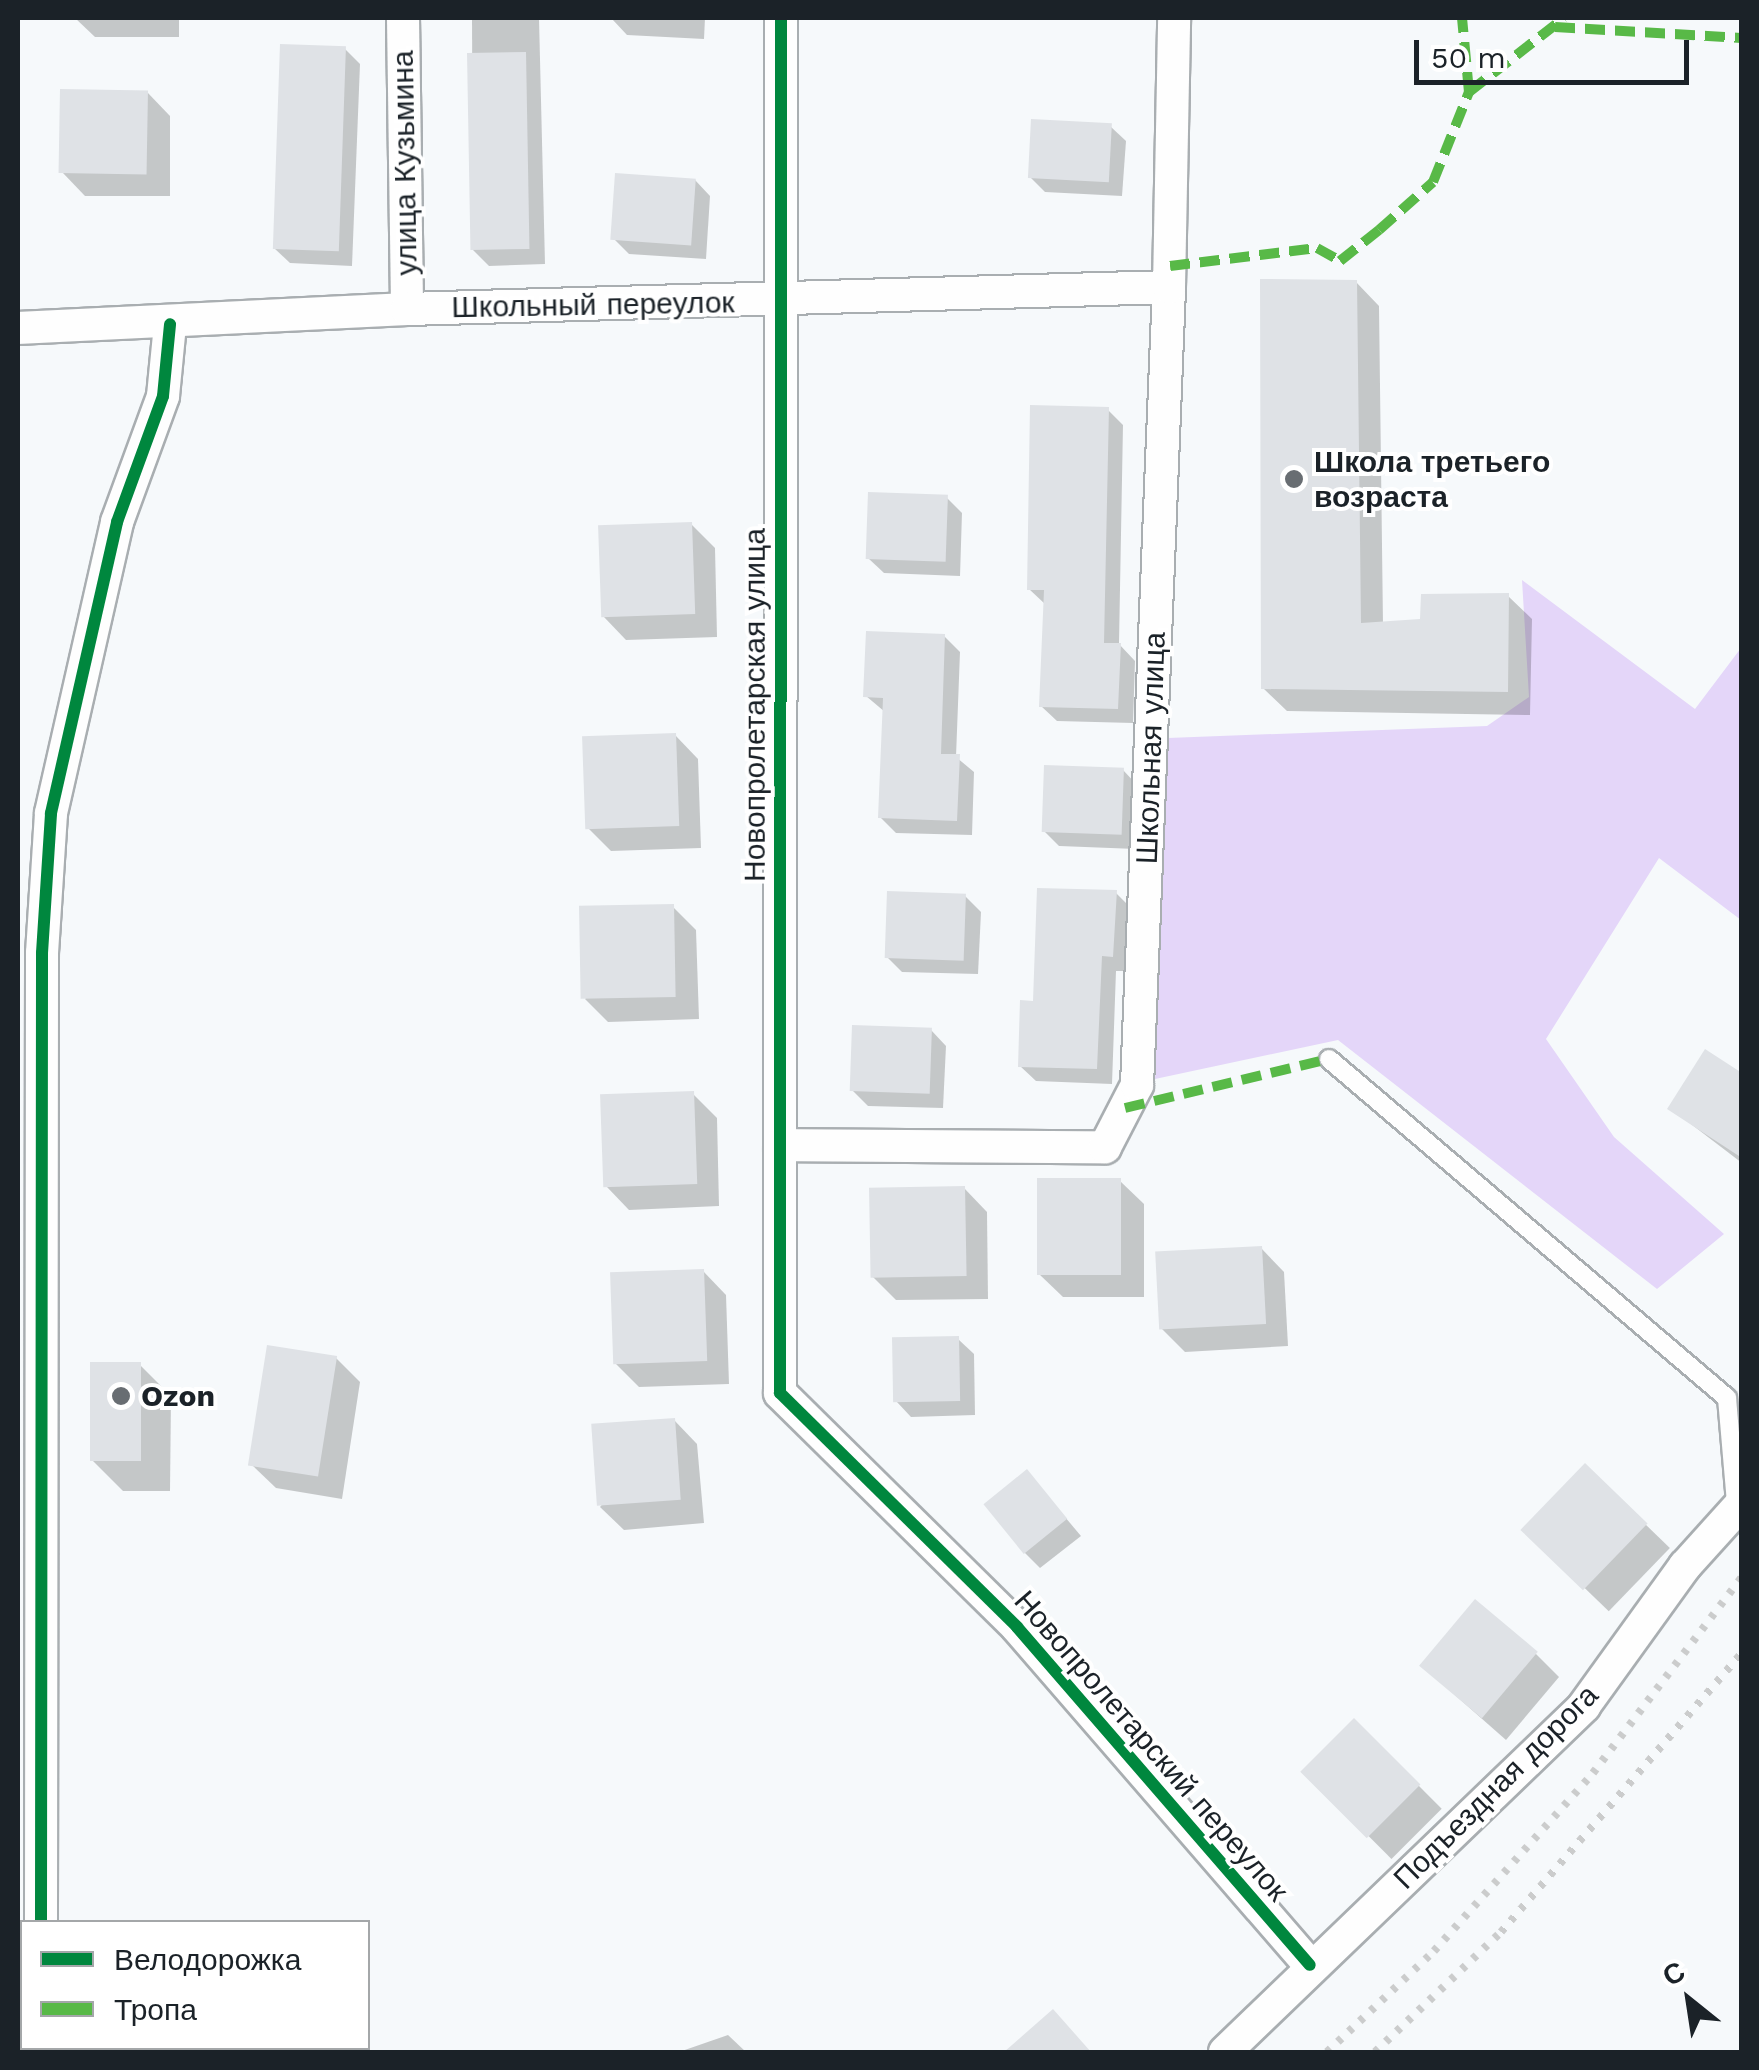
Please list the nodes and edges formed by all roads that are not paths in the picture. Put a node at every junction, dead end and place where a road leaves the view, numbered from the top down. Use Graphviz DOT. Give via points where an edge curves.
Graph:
graph roads {
  1 [pos="403,18"];
  2 [pos="782,18"];
  3 [pos="1174,18"];
  4 [pos="1169,287"];
  5 [pos="779,300"];
  6 [pos="407,309"];
  7 [pos="170,324"];
  8 [pos="18,328"];
  9 [pos="1329,1058"];
  10 [pos="780,1145"];
  11 [pos="780,1393"];
  12 [pos="1739,1502"];
  13 [pos="41,1920"];
  14 [pos="1310,1966"];
  15 [pos="1225,2052"];
  1 -- 6 [label="street, улица Кузьмина"];
  2 -- 5 [label="street, Новопролетарская улица"];
  3 -- 4 [label="street, Школьная улица"];
  4 -- 5 [label="street, Школьный переулок"];
  4 -- 10 [label="street, Школьная улица" via="1137,1085 1104,1148"];
  5 -- 6 [label="street, Школьный переулок"];
  5 -- 10 [label="street, Новопролетарская улица"];
  6 -- 7 [label="street, Школьный переулок"];
  7 -- 8 [label="street, Школьный переулок"];
  7 -- 13 [label="street" via="164,396 117,522 51,813 42,953"];
  9 -- 12 [label="lane" via="1727,1398"];
  10 -- 11 [label="street, Новопролетарская улица"];
  11 -- 14 [label="street, Новопролетарский переулок" via="1017,1627"];
  12 -- 14 [label="street, Подъездная дорога" via="1584,1706"];
  14 -- 15 [label="street, Подъездная дорога"];
}
